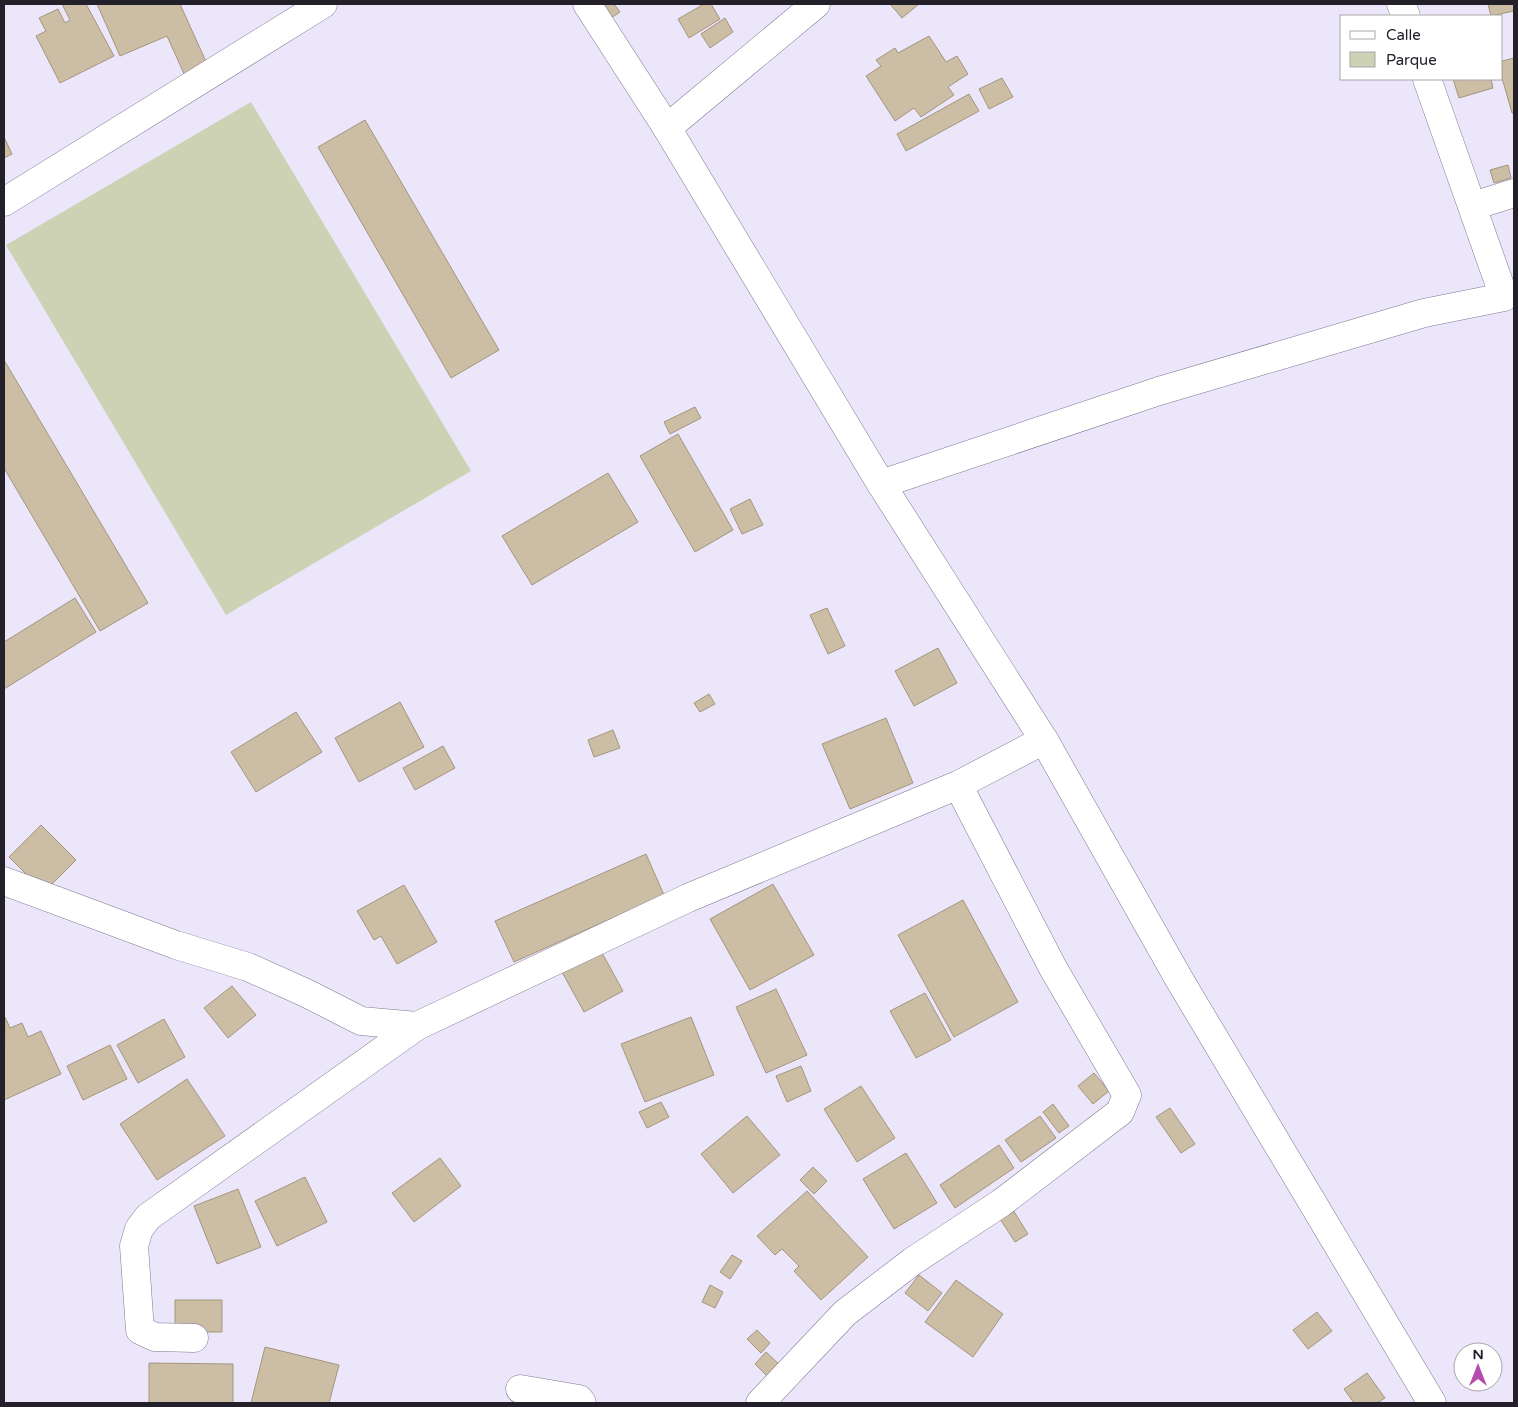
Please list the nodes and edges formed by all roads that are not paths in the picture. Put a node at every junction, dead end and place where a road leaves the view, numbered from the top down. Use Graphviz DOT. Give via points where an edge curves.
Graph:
graph roads {
  1 [pos="323,4"];
  2 [pos="587,4"];
  3 [pos="816,4"];
  4 [pos="1427,80"];
  5 [pos="667,128"];
  6 [pos="1514,193"];
  7 [pos="4,202"];
  8 [pos="1473,206"];
  9 [pos="1509,306"];
  10 [pos="881,484"];
  11 [pos="1044,740"];
  12 [pos="958,785"];
  13 [pos="4,881"];
  14 [pos="417,1026"];
  15 [pos="194,1338"];
  16 [pos="520,1389"];
  17 [pos="582,1403"];
  18 [pos="760,1403"];
  19 [pos="1432,1403"];
  1 -- 7 [label="street"];
  2 -- 5 [label="street"];
  3 -- 5 [label="street"];
  4 -- 8 [label="street"];
  5 -- 10 [label="street"];
  6 -- 8 [label="street"];
  8 -- 9 [label="street"];
  9 -- 10 [label="street" via="1424,313 1169,388"];
  10 -- 11 [label="street"];
  11 -- 12 [label="street"];
  11 -- 19 [label="street" via="1180,979"];
  12 -- 14 [label="street" via="688,898"];
  12 -- 18 [label="street" via="1053,968 1127,1094 1120,1112 1001,1203 912,1261 845,1313"];
  13 -- 14 [label="street" via="176,945 248,967 361,1021"];
  14 -- 15 [label="street" via="143,1223 134,1246 140,1330 155,1337"];
  16 -- 17 [label="street" via="579,1399"];
}
